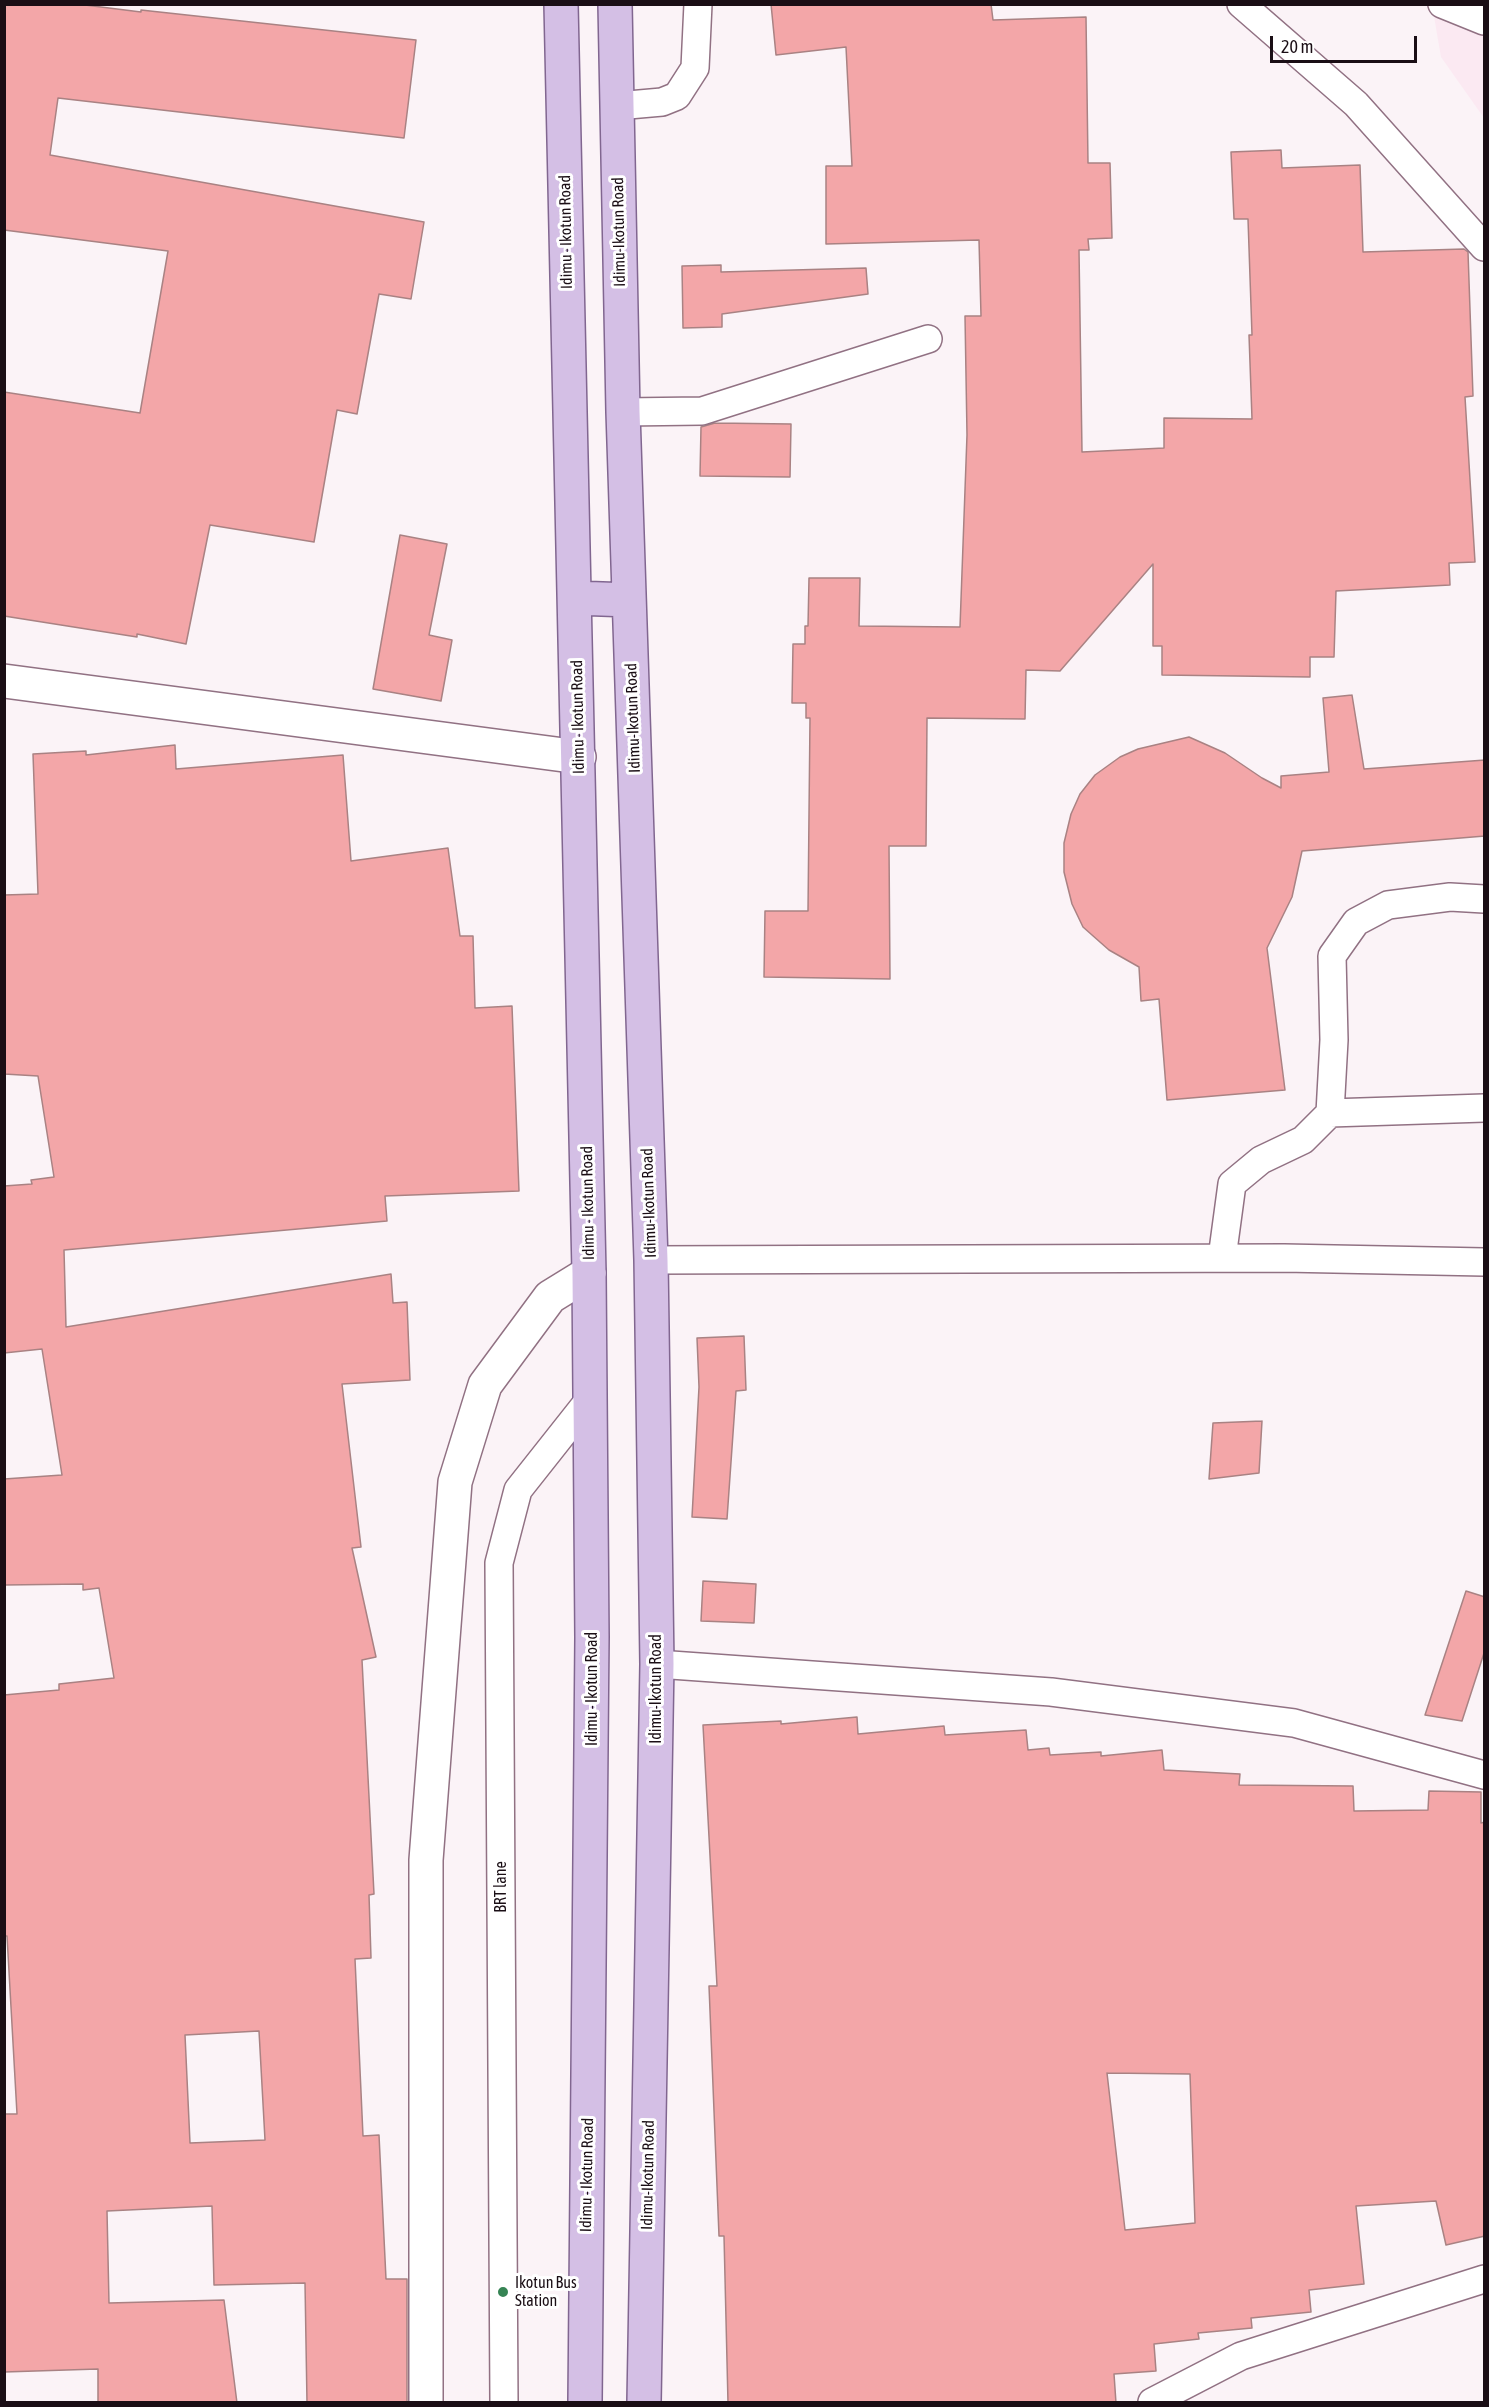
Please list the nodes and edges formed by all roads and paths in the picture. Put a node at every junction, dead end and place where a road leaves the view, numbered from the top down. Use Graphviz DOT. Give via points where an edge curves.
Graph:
graph roads {
  1 [pos="561,4"];
  2 [pos="615,4"];
  3 [pos="698,4"];
  4 [pos="1241,4"];
  5 [pos="1442,4"];
  6 [pos="1485,21"];
  7 [pos="617,106"];
  8 [pos="1485,247"];
  9 [pos="928,339"];
  10 [pos="622,412"];
  11 [pos="575,598"];
  12 [pos="629,600"];
  13 [pos="4,681"];
  14 [pos="579,757"];
  15 [pos="1485,899"];
  16 [pos="1485,1108"];
  17 [pos="1330,1113"];
  18 [pos="1222,1258"];
  19 [pos="651,1260"];
  20 [pos="1485,1262"];
  21 [pos="589,1274"];
  22 [pos="590,1400"];
  23 [pos="657,1664"];
  24 [pos="1485,1776"];
  25 [pos="1485,2279"];
  26 [pos="426,2403"];
  27 [pos="504,2403"];
  28 [pos="585,2403"];
  29 [pos="644,2403"];
  30 [pos="1152,2403"];
  1 -- 11 [label="main road, Idimu - Ikotun Road"];
  2 -- 7 [label="main road, Idimu-Ikotun Road"];
  3 -- 7 [label="lane" via="695,68 677,96 662,102"];
  4 -- 8 [label="lane" via="1356,104"];
  5 -- 6 [label="lane"];
  7 -- 10 [label="main road, Idimu-Ikotun Road"];
  9 -- 10 [label="lane" via="702,411"];
  10 -- 12 [label="main road, Idimu-Ikotun Road"];
  11 -- 12 [label="main road"];
  11 -- 14 [label="main road, Idimu - Ikotun Road"];
  12 -- 19 [label="main road, Idimu-Ikotun Road"];
  13 -- 14 [label="street"];
  14 -- 21 [label="main road, Idimu - Ikotun Road"];
  15 -- 17 [label="lane" via="1450,897 1388,905 1356,922 1332,956 1334,1040"];
  16 -- 17 [label="lane"];
  17 -- 18 [label="lane" via="1303,1140 1261,1160 1233,1184"];
  18 -- 19 [label="lane"];
  18 -- 20 [label="lane"];
  19 -- 23 [label="main road, Idimu-Ikotun Road"];
  21 -- 22 [label="main road, Idimu - Ikotun Road"];
  21 -- 26 [label="street" via="550,1297 485,1385 455,1482 426,1860"];
  22 -- 27 [label="lane, BRT lane" via="518,1490 499,1563"];
  22 -- 28 [label="main road, Idimu - Ikotun Road" via="592,1649"];
  23 -- 24 [label="lane" via="1051,1692 1294,1723"];
  23 -- 29 [label="main road, Idimu-Ikotun Road"];
  25 -- 30 [label="lane" via="1241,2356"];
}
